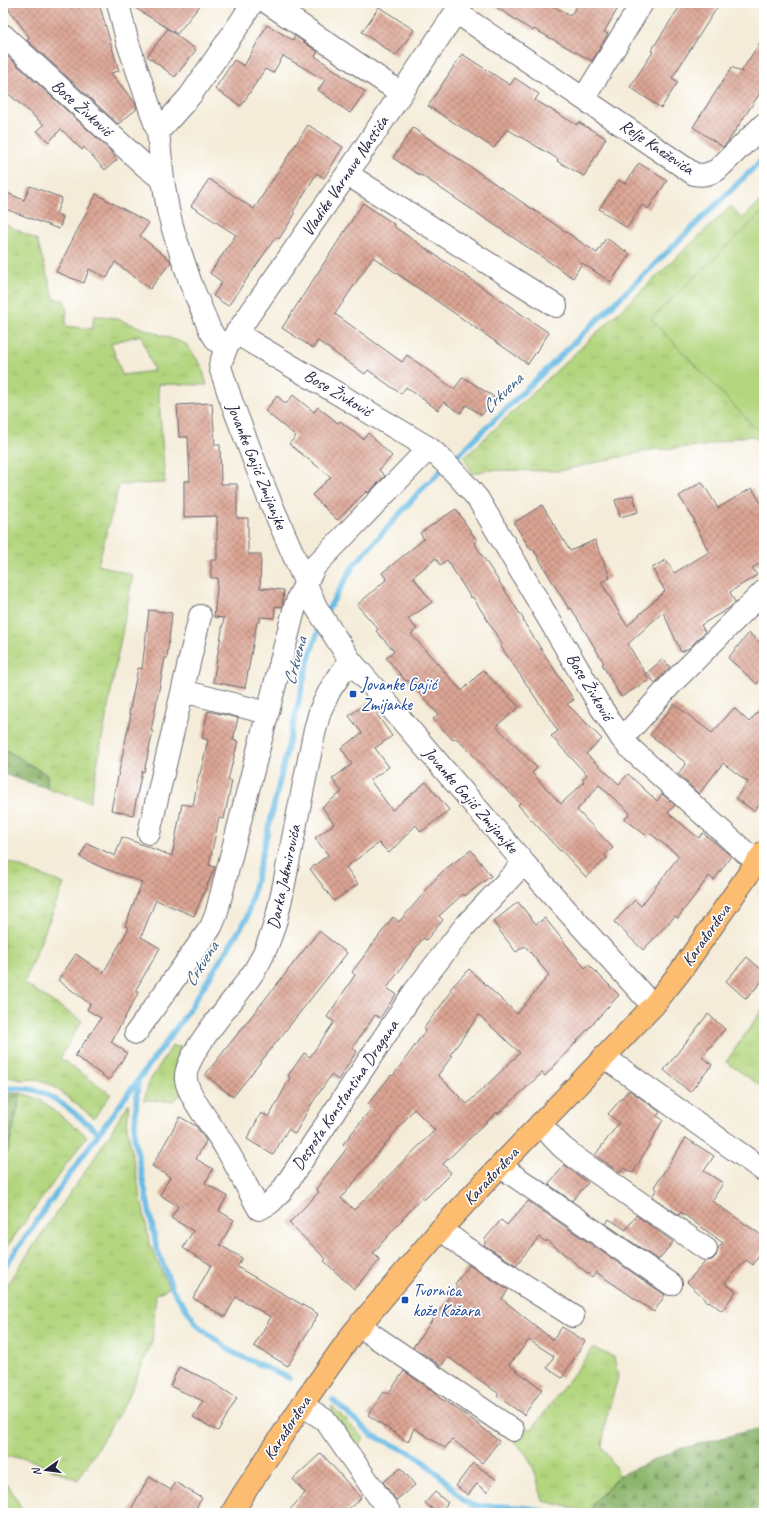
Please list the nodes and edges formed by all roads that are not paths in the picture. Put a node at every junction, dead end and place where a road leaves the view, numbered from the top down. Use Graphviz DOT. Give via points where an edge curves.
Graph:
graph roads {
  1 [pos="118,3"];
  2 [pos="252,3"];
  3 [pos="268,3"];
  4 [pos="642,3"];
  5 [pos="459,7"];
  6 [pos="3,35"];
  7 [pos="401,93"];
  8 [pos="584,98"];
  9 [pos="764,124"];
  10 [pos="158,132"];
  11 [pos="347,174"];
  12 [pos="163,180"];
  13 [pos="556,306"];
  14 [pos="231,340"];
  15 [pos="434,452"];
  16 [pos="306,582"];
  17 [pos="764,591"];
  18 [pos="200,616"];
  19 [pos="350,660"];
  20 [pos="183,691"];
  21 [pos="267,713"];
  22 [pos="622,739"];
  23 [pos="149,833"];
  24 [pos="761,856"];
  25 [pos="524,863"];
  26 [pos="653,1006"];
  27 [pos="136,1033"];
  28 [pos="604,1057"];
  29 [pos="186,1079"];
  30 [pos="540,1124"];
  31 [pos="500,1166"];
  32 [pos="763,1170"];
  33 [pos="442,1229"];
  34 [pos="706,1249"];
  35 [pos="671,1284"];
  36 [pos="573,1316"];
  37 [pos="361,1323"];
  38 [pos="302,1405"];
  39 [pos="514,1430"];
  40 [pos="388,1512"];
  41 [pos="232,1513"];
  1 -- 10 [label="street, Bose Živković" via="127,40"];
  2 -- 10 [label="street" via="190,96"];
  3 -- 7 [label="street"];
  4 -- 8 [label="street"];
  5 -- 7 [label="street, Vladike Varnave Nastića"];
  5 -- 8 [label="street, Relje Kneževića"];
  6 -- 12 [label="street, Bose Živković"];
  7 -- 11 [label="street, Vladike Varnave Nastića"];
  8 -- 9 [label="street, Relje Kneževića" via="700,176 717,170"];
  10 -- 12 [label="street, Bose Živković"];
  11 -- 13 [label="street"];
  11 -- 14 [label="street, Vladike Varnave Nastića"];
  12 -- 14 [label="street, Bose Živković" via="174,233 210,330 217,340"];
  14 -- 15 [label="street, Bose Živković"];
  14 -- 16 [label="street, Jovanke Gajić Zmijanjke" via="220,364 222,376 267,494"];
  15 -- 16 [label="street" via="314,566"];
  15 -- 22 [label="street, Bose Živković" via="478,499"];
  16 -- 19 [label="street, Jovanke Gajić Zmijanjke" via="316,607"];
  16 -- 21 [label="street" via="294,610"];
  17 -- 22 [label="street" via="673,682"];
  18 -- 20 [label="street"];
  19 -- 25 [label="street, Jovanke Gajić Zmijanjke"];
  19 -- 29 [label="street, Darka Jakmirovića" via="330,690 320,711 281,902 265,954 196,1050 188,1065"];
  20 -- 21 [label="street"];
  20 -- 23 [label="street"];
  21 -- 27 [label="street" via="216,915 211,927"];
  22 -- 24 [label="street, Bose Živković" via="746,853"];
  24 -- 26 [label="main road, Karađorđeva" via="680,972"];
  25 -- 26 [label="street, Jovanke Gajić Zmijanjke"];
  25 -- 29 [label="street, Despota Konstantina Dragana" via="465,926 414,992 285,1186 270,1203 259,1209 225,1146 190,1091"];
  26 -- 28 [label="main road, Karađorđeva"];
  28 -- 30 [label="main road, Karađorđeva"];
  28 -- 32 [label="street"];
  30 -- 31 [label="main road, Karađorđeva"];
  30 -- 34 [label="street" via="576,1158"];
  31 -- 33 [label="main road, Karađorđeva"];
  31 -- 35 [label="street"];
  33 -- 36 [label="street" via="464,1247"];
  33 -- 37 [label="main road, Karađorđeva"];
  37 -- 38 [label="main road, Karađorđeva"];
  37 -- 39 [label="street" via="372,1334"];
  38 -- 40 [label="street" via="325,1420"];
  38 -- 41 [label="main road, Karađorđeva"];
}
